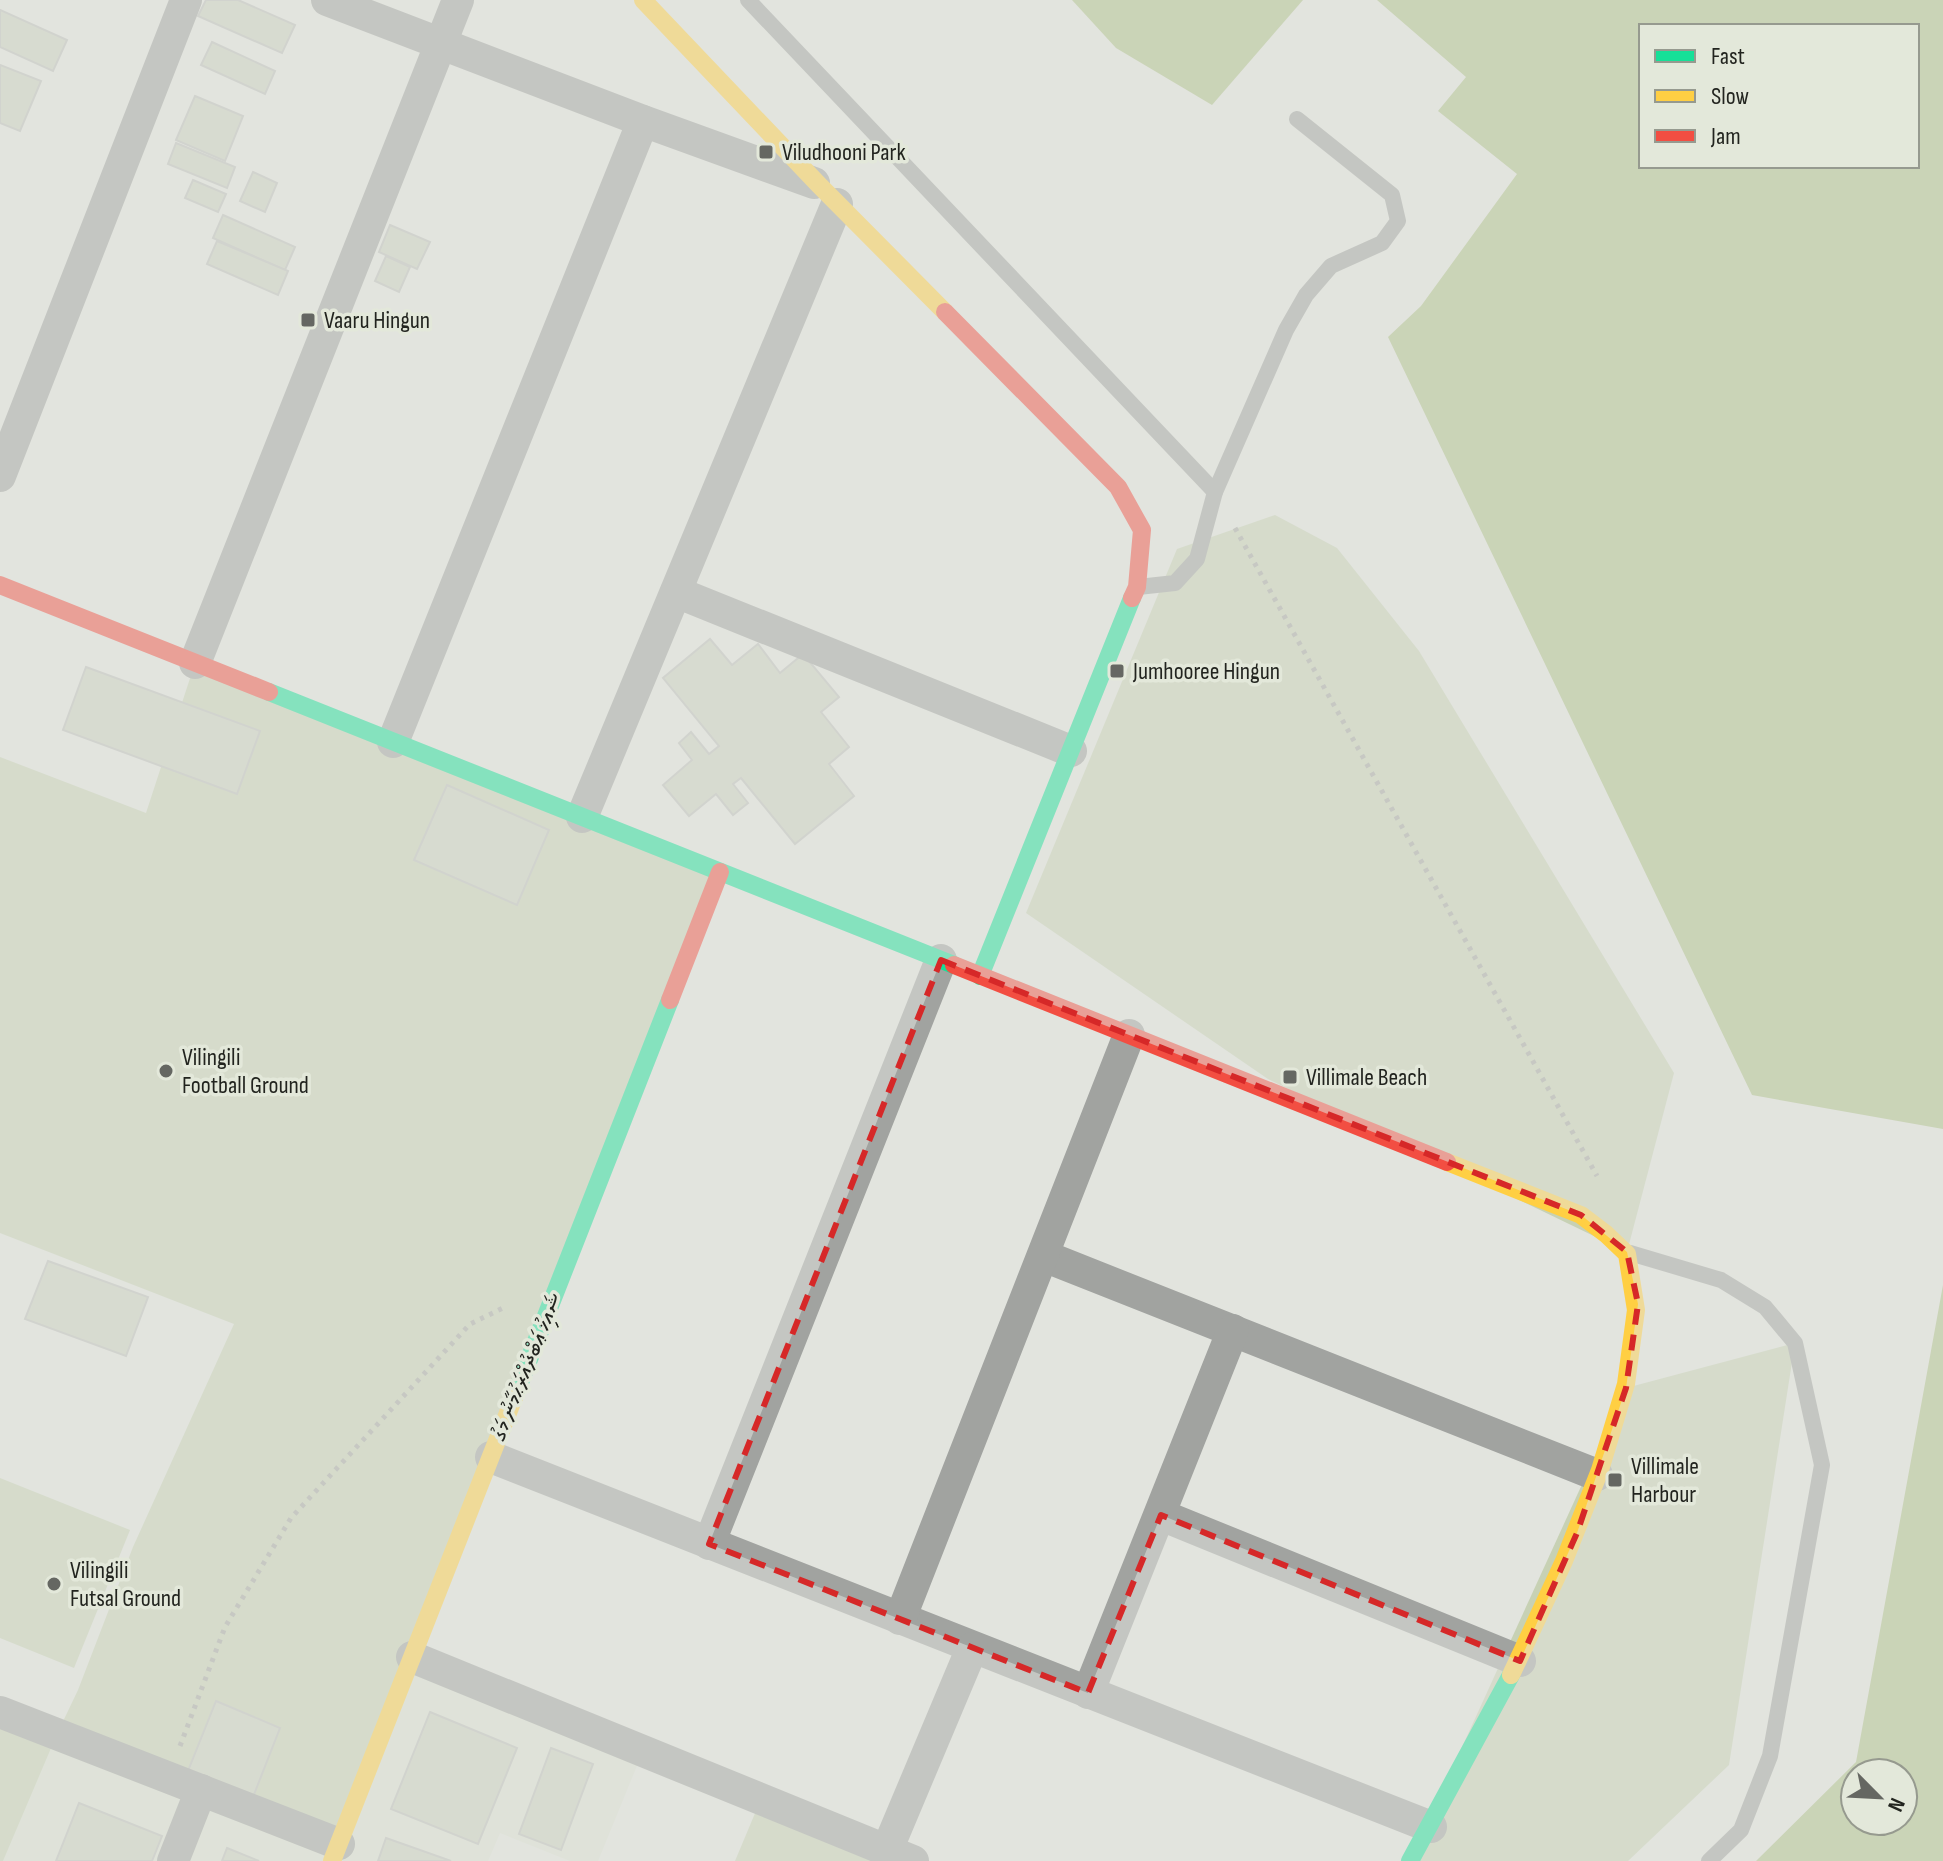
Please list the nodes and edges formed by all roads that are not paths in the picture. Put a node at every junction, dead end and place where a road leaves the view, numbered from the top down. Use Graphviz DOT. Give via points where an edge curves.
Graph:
graph roads {
  1 [pos="186,0"];
  2 [pos="327,0"];
  3 [pos="458,0"];
  4 [pos="643,0"];
  5 [pos="748,0"];
  6 [pos="442,44"];
  7 [pos="1297,119"];
  8 [pos="643,121"];
  9 [pos="828,194"];
  10 [pos="0,476"];
  11 [pos="1215,492"];
  12 [pos="0,585"];
  13 [pos="1137,587"];
  14 [pos="676,592"];
  15 [pos="195,663"];
  16 [pos="393,742"];
  17 [pos="1071,751"];
  18 [pos="582,817"];
  19 [pos="720,872"];
  20 [pos="941,960"];
  21 [pos="980,976"];
  22 [pos="1129,1035"];
  23 [pos="1627,1252"];
  24 [pos="1044,1256"];
  25 [pos="1233,1330"];
  26 [pos="491,1457"];
  27 [pos="1597,1475"];
  28 [pos="1161,1515"];
  29 [pos="709,1544"];
  30 [pos="900,1619"];
  31 [pos="972,1648"];
  32 [pos="412,1657"];
  33 [pos="1520,1661"];
  34 [pos="1088,1693"];
  35 [pos="0,1712"];
  36 [pos="201,1790"];
  37 [pos="1431,1827"];
  38 [pos="336,1853"];
  39 [pos="900,1856"];
  40 [pos="173,1861"];
  41 [pos="1410,1861"];
  42 [pos="1709,1861"];
  1 -- 10 [label="street"];
  2 -- 6 [label="street"];
  3 -- 6 [label="street"];
  4 -- 9 [label="street"];
  5 -- 11 [label="lane"];
  6 -- 8 [label="street"];
  6 -- 15 [label="street"];
  7 -- 11 [label="lane" via="1392,195 1398,221 1382,243 1331,266 1306,295"];
  8 -- 9 [label="street"];
  8 -- 16 [label="street"];
  9 -- 13 [label="street" via="1118,487 1142,530"];
  9 -- 14 [label="street"];
  11 -- 13 [label="lane" via="1197,559 1175,583"];
  12 -- 15 [label="street"];
  13 -- 17 [label="street"];
  14 -- 17 [label="street"];
  14 -- 18 [label="street"];
  15 -- 16 [label="street"];
  16 -- 18 [label="street"];
  17 -- 21 [label="street"];
  18 -- 19 [label="street"];
  19 -- 20 [label="street"];
  19 -- 26 [label="street, ޝައިިޚު ޢަބްދުއްރަޙުމާނު މަގު"];
  20 -- 21 [label="street"];
  20 -- 29 [label="street"];
  21 -- 22 [label="street"];
  22 -- 23 [label="street" via="1581,1215"];
  22 -- 24 [label="street"];
  23 -- 27 [label="street" via="1638,1304 1626,1388"];
  23 -- 42 [label="lane" via="1721,1280 1765,1307 1795,1343 1822,1465 1770,1756 1741,1830"];
  24 -- 25 [label="street"];
  24 -- 30 [label="street"];
  25 -- 27 [label="street"];
  25 -- 28 [label="street"];
  26 -- 29 [label="street"];
  26 -- 32 [label="street, ޝައިިޚު ޢަބްދުއްރަޙުމާނު މަގު"];
  27 -- 33 [label="street"];
  28 -- 33 [label="street"];
  28 -- 34 [label="street"];
  29 -- 30 [label="street"];
  30 -- 31 [label="street"];
  31 -- 34 [label="street"];
  31 -- 39 [label="street"];
  32 -- 38 [label="street, ޝައިިޚު ޢަބްދުއްރަޙުމާނު މަގު"];
  32 -- 39 [label="street"];
  33 -- 37 [label="street"];
  34 -- 37 [label="street"];
  35 -- 36 [label="street"];
  36 -- 38 [label="street"];
  36 -- 40 [label="street"];
  37 -- 41 [label="street"];
}
